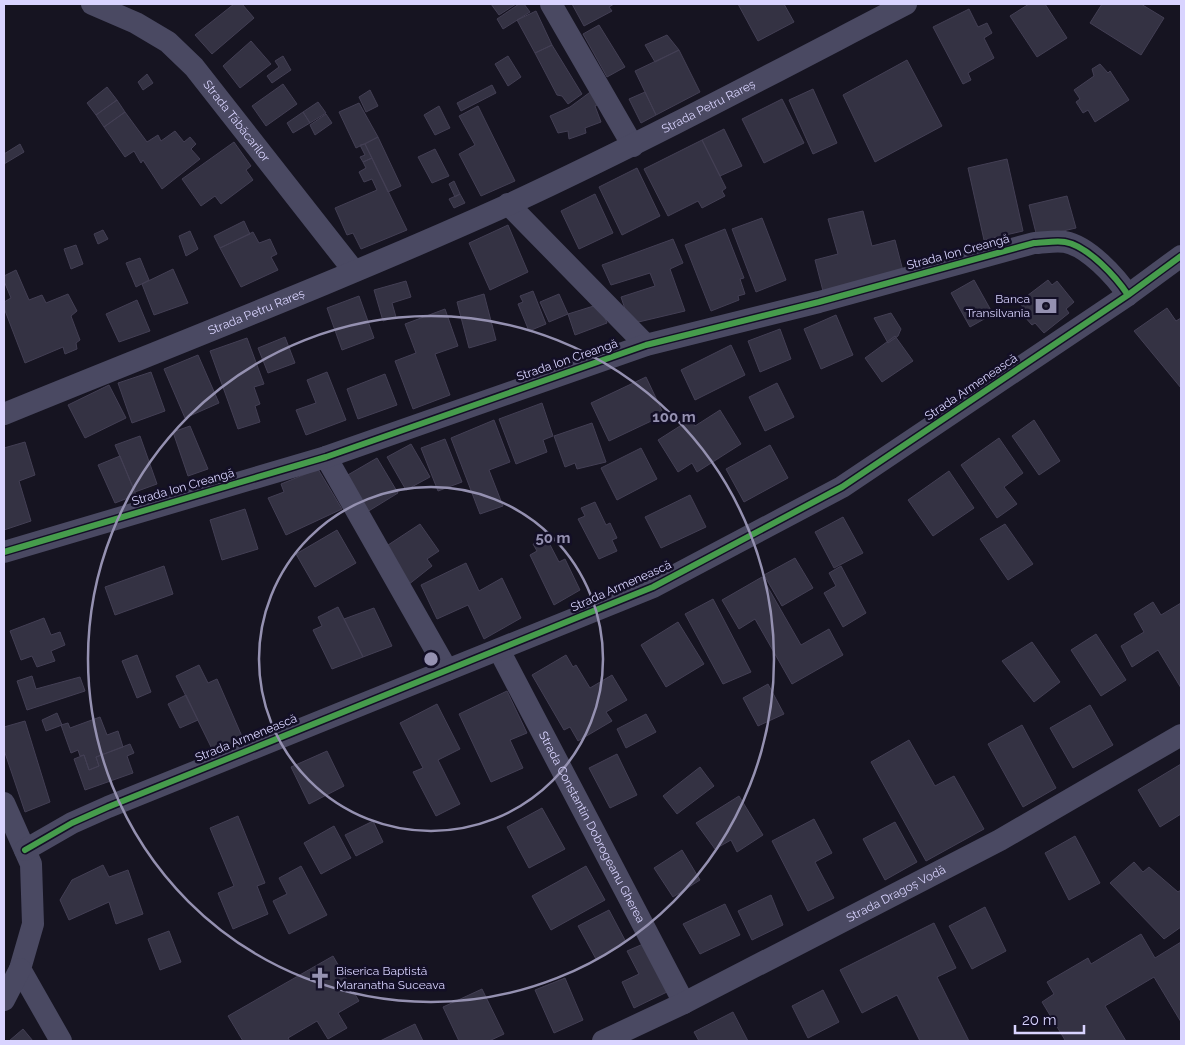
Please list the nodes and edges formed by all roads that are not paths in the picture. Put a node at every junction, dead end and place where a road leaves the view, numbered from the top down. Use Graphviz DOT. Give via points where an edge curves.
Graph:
graph roads {
  1 [pos="92,4"];
  2 [pos="551,4"];
  3 [pos="906,4"];
  4 [pos="633,146"];
  5 [pos="508,204"];
  6 [pos="1181,256"];
  7 [pos="354,271"];
  8 [pos="1128,295"];
  9 [pos="646,344"];
  10 [pos="4,414"];
  11 [pos="326,457"];
  12 [pos="4,552"];
  13 [pos="500,650"];
  14 [pos="447,670"];
  15 [pos="1181,735"];
  16 [pos="4,803"];
  17 [pos="25,850"];
  18 [pos="20,969"];
  19 [pos="4,1000"];
  20 [pos="684,1003"];
  21 [pos="61,1041"];
  22 [pos="603,1041"];
  1 -- 7 [label="street, Strada Tăbăcarilor" via="136,23 168,42 194,67"];
  2 -- 4 [label="street"];
  3 -- 4 [label="street, Strada Petru Rareș"];
  4 -- 5 [label="street, Strada Petru Rareș"];
  5 -- 7 [label="street, Strada Petru Rareș"];
  5 -- 9 [label="street"];
  6 -- 8 [label="street, Strada Armenească"];
  7 -- 10 [label="street, Strada Petru Rareș"];
  8 -- 9 [label="street, Strada Ion Creangă" via="1113,275 1082,249 1066,242 1034,243 819,302"];
  8 -- 13 [label="street, Strada Armenească" via="842,487 653,587"];
  9 -- 11 [label="street, Strada Ion Creangă"];
  11 -- 12 [label="street, Strada Ion Creangă"];
  11 -- 14 [label="street"];
  13 -- 14 [label="street, Strada Armenească"];
  13 -- 20 [label="street, Strada Constantin Dobrogeanu Gherea"];
  14 -- 17 [label="street, Strada Armenească" via="108,807"];
  15 -- 20 [label="street, Strada Dragoș Vodă" via="1000,840"];
  16 -- 17 [label="street"];
  17 -- 18 [label="street" via="30,864 33,924"];
  18 -- 19 [label="street"];
  18 -- 21 [label="street"];
  20 -- 22 [label="street, Strada Dragoș Vodă"];
}
